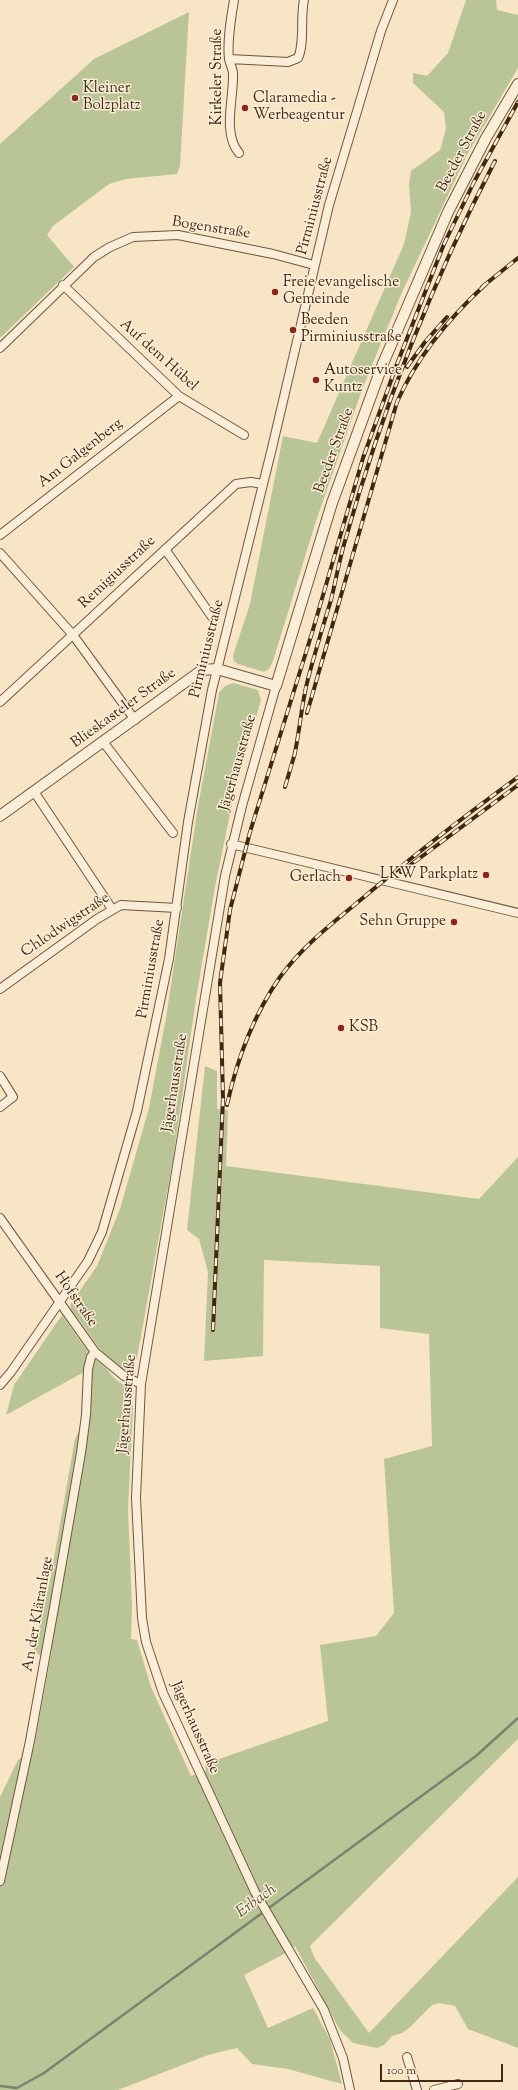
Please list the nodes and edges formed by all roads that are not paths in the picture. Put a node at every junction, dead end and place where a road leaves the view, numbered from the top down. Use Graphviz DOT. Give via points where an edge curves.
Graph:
graph roads {
  1 [pos="234,0"];
  2 [pos="304,0"];
  3 [pos="393,0"];
  4 [pos="229,59"];
  5 [pos="518,84"];
  6 [pos="239,153"];
  7 [pos="314,265"];
  8 [pos="63,285"];
  9 [pos="0,348"];
  10 [pos="179,396"];
  11 [pos="244,435"];
  12 [pos="263,484"];
  13 [pos="0,535"];
  14 [pos="165,549"];
  15 [pos="0,553"];
  16 [pos="212,617"];
  17 [pos="73,635"];
  18 [pos="217,670"];
  19 [pos="276,686"];
  20 [pos="0,702"];
  21 [pos="135,720"];
  22 [pos="104,743"];
  23 [pos="34,793"];
  24 [pos="0,816"];
  25 [pos="173,833"];
  26 [pos="231,844"];
  27 [pos="177,908"];
  28 [pos="112,909"];
  29 [pos="518,913"];
  30 [pos="0,988"];
  31 [pos="0,1076"];
  32 [pos="0,1107"];
  33 [pos="0,1218"];
  34 [pos="59,1302"];
  35 [pos="95,1352"];
  36 [pos="141,1384"];
  37 [pos="0,1385"];
  38 [pos="0,1881"];
  39 [pos="407,2057"];
  40 [pos="458,2084"];
  41 [pos="350,2090"];
  42 [pos="417,2090"];
  43 [pos="434,2090"];
  1 -- 4 [label="street, Kirkeler Straße"];
  2 -- 4 [label="street" via="301,52 294,61"];
  3 -- 7 [label="street, Pirminiusstraße" via="328,205"];
  4 -- 6 [label="street, Kirkeler Straße" via="233,73 231,129"];
  5 -- 19 [label="street, Beeder Straße" via="486,138 448,212 382,366 332,503"];
  7 -- 8 [label="street, Bogenstraße" via="178,235 156,235 133,238 110,247 94,257"];
  7 -- 12 [label="street, Pirminiusstraße"];
  8 -- 9 [label="street, Bogenstraße"];
  8 -- 10 [label="street, Auf dem Hübel"];
  10 -- 11 [label="street, Auf dem Hübel"];
  10 -- 13 [label="street, Am Galgenberg"];
  12 -- 14 [label="street, Remigiusstraße" via="236,484"];
  12 -- 18 [label="street, Pirminiusstraße"];
  14 -- 16 [label="street"];
  14 -- 17 [label="street, Remigiusstraße"];
  15 -- 17 [label="street"];
  17 -- 20 [label="street, Remigiusstraße"];
  17 -- 21 [label="street"];
  18 -- 19 [label="street, Blieskasteler Straße"];
  18 -- 21 [label="street, Blieskasteler Straße" via="202,670"];
  18 -- 27 [label="street, Pirminiusstraße" via="205,722 188,822"];
  19 -- 26 [label="street, Jägerhausstraße"];
  21 -- 22 [label="street, Blieskasteler Straße"];
  22 -- 23 [label="street, Blieskasteler Straße"];
  22 -- 25 [label="street"];
  23 -- 24 [label="street, Blieskasteler Straße"];
  23 -- 28 [label="street"];
  26 -- 29 [label="street"];
  26 -- 36 [label="street, Jägerhausstraße"];
  27 -- 28 [label="street, Chlodwigstraße" via="129,904"];
  27 -- 34 [label="street, Pirminiusstraße" via="163,992 137,1110 108,1214 96,1247"];
  28 -- 30 [label="street, Chlodwigstraße"];
  31 -- 32 [label="street" via="13,1097"];
  33 -- 34 [label="street, Hofstraße"];
  34 -- 35 [label="street, Hofstraße"];
  34 -- 37 [label="street, Pirminiusstraße"];
  35 -- 36 [label="street, Hofstraße" via="119,1372"];
  35 -- 38 [label="street, An der Kläranlage" via="88,1369 82,1454 30,1741"];
  36 -- 41 [label="street, Jägerhausstraße" via="136,1503 140,1595 146,1642 163,1693 258,1896 324,2010 343,2058"];
  39 -- 42 [label="street"];
  40 -- 43 [label="street"];
}
